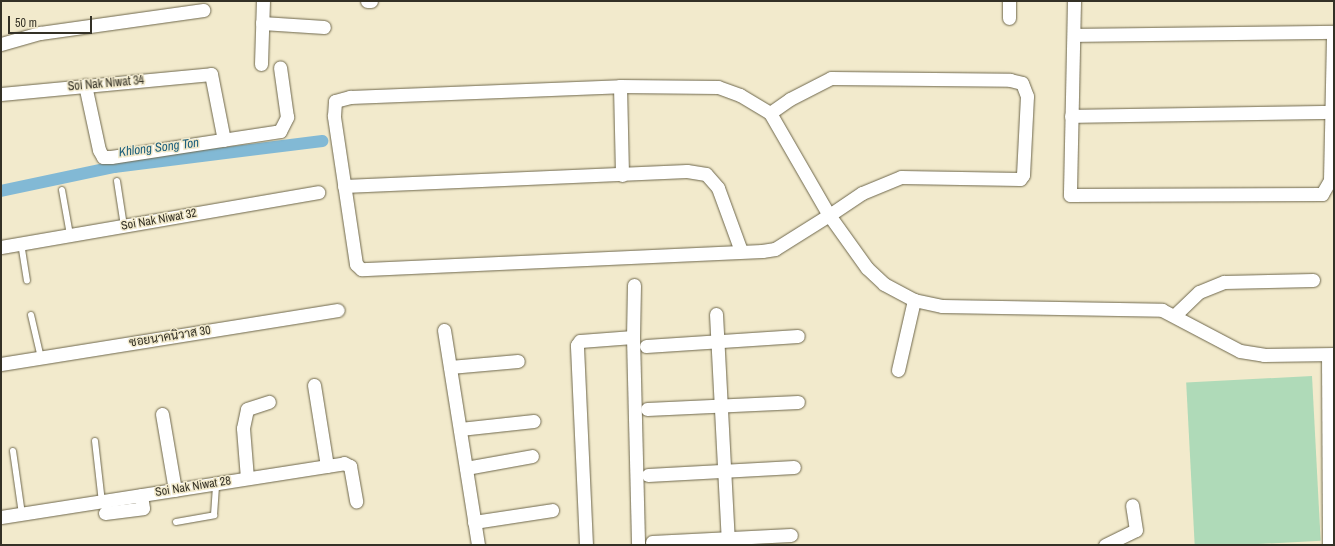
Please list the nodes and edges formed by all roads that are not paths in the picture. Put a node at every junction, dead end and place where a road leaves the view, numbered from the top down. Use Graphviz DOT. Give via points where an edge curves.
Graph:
graph roads {
  1 [pos="263,1"];
  2 [pos="367,1"];
  3 [pos="371,1"];
  4 [pos="1009,1"];
  5 [pos="1074,1"];
  6 [pos="203,10"];
  7 [pos="1009,18"];
  8 [pos="262,23"];
  9 [pos="324,27"];
  10 [pos="1333,32"];
  11 [pos="1074,35"];
  12 [pos="1,44"];
  13 [pos="261,64"];
  14 [pos="280,67"];
  15 [pos="85,86"];
  16 [pos="620,86"];
  17 [pos="1,94"];
  18 [pos="1331,112"];
  19 [pos="770,113"];
  20 [pos="1071,116"];
  21 [pos="224,140"];
  22 [pos="622,176"];
  23 [pos="117,182"];
  24 [pos="344,186"];
  25 [pos="62,190"];
  26 [pos="318,192"];
  27 [pos="829,215"];
  28 [pos="124,226"];
  29 [pos="70,235"];
  30 [pos="21,243"];
  31 [pos="1,247"];
  32 [pos="741,252"];
  33 [pos="1314,280"];
  34 [pos="27,281"];
  35 [pos="634,284"];
  36 [pos="914,300"];
  37 [pos="338,310"];
  38 [pos="716,314"];
  39 [pos="31,315"];
  40 [pos="1175,315"];
  41 [pos="444,330"];
  42 [pos="798,336"];
  43 [pos="633,337"];
  44 [pos="717,341"];
  45 [pos="646,346"];
  46 [pos="1331,355"];
  47 [pos="41,358"];
  48 [pos="518,361"];
  49 [pos="1,364"];
  50 [pos="450,367"];
  51 [pos="898,370"];
  52 [pos="314,385"];
  53 [pos="269,402"];
  54 [pos="798,402"];
  55 [pos="720,407"];
  56 [pos="647,409"];
  57 [pos="162,414"];
  58 [pos="534,421"];
  59 [pos="460,429"];
  60 [pos="95,441"];
  61 [pos="13,451"];
  62 [pos="532,456"];
  63 [pos="327,466"];
  64 [pos="794,467"];
  65 [pos="466,468"];
  66 [pos="724,473"];
  67 [pos="648,475"];
  68 [pos="247,478"];
  69 [pos="216,483"];
  70 [pos="175,490"];
  71 [pos="356,501"];
  72 [pos="1132,505"];
  73 [pos="103,508"];
  74 [pos="552,510"];
  75 [pos="22,514"];
  76 [pos="1,517"];
  77 [pos="176,522"];
  78 [pos="474,522"];
  79 [pos="791,535"];
  80 [pos="652,542"];
  81 [pos="728,542"];
  82 [pos="478,545"];
  83 [pos="586,545"];
  84 [pos="638,545"];
  85 [pos="1105,545"];
  86 [pos="1329,545"];
  1 -- 8 [label="street"];
  2 -- 3 [label="street"];
  4 -- 7 [label="street"];
  5 -- 11 [label="street"];
  6 -- 12 [label="street" via="40,33"];
  8 -- 9 [label="street"];
  8 -- 13 [label="street"];
  10 -- 11 [label="street"];
  10 -- 18 [label="street"];
  11 -- 20 [label="street"];
  14 -- 21 [label="street" via="286,125 280,131"];
  15 -- 17 [label="street, Soi Nak Niwat 34"];
  15 -- 21 [label="street, Soi Nak Niwat 34" via="211,74"];
  15 -- 21 [label="street" via="103,157"];
  16 -- 19 [label="street" via="718,87"];
  16 -- 22 [label="street"];
  16 -- 24 [label="street" via="350,97 335,101 334,116"];
  18 -- 20 [label="street"];
  18 -- 20 [label="street" via="1330,180 1324,191 1316,196 1070,196"];
  19 -- 27 [label="street"];
  19 -- 27 [label="street" via="801,92 831,78 1010,80 1022,83 1027,96 1021,178 901,177 862,193"];
  22 -- 24 [label="street"];
  22 -- 32 [label="street" via="687,171 706,174 718,188"];
  23 -- 28 [label="lane"];
  24 -- 32 [label="street" via="356,264 361,269"];
  25 -- 29 [label="lane"];
  26 -- 28 [label="street, Soi Nak Niwat 32"];
  27 -- 32 [label="street" via="775,249"];
  27 -- 36 [label="street" via="867,268 884,284"];
  28 -- 29 [label="street, Soi Nak Niwat 32"];
  29 -- 30 [label="street, Soi Nak Niwat 32"];
  30 -- 31 [label="street, Soi Nak Niwat 32"];
  30 -- 34 [label="lane"];
  33 -- 40 [label="street" via="1224,282 1199,292"];
  35 -- 43 [label="street"];
  36 -- 40 [label="street" via="942,306 1149,309"];
  36 -- 51 [label="street"];
  37 -- 47 [label="street, ซอยนาคนิวาส 30"];
  38 -- 44 [label="street"];
  39 -- 47 [label="lane"];
  40 -- 46 [label="street" via="1240,351 1264,355"];
  41 -- 50 [label="street"];
  42 -- 44 [label="street"];
  43 -- 83 [label="street" via="580,341 577,345"];
  43 -- 84 [label="street"];
  44 -- 45 [label="street"];
  44 -- 55 [label="street"];
  46 -- 86 [label="street"];
  47 -- 49 [label="street, ซอยนาคนิวาส 30"];
  48 -- 50 [label="street"];
  50 -- 59 [label="street"];
  52 -- 63 [label="street"];
  53 -- 68 [label="street" via="247,409 243,428"];
  54 -- 55 [label="street"];
  55 -- 56 [label="street"];
  55 -- 66 [label="street"];
  57 -- 70 [label="street"];
  58 -- 59 [label="street"];
  59 -- 65 [label="street"];
  60 -- 73 [label="lane"];
  61 -- 75 [label="lane"];
  62 -- 65 [label="street"];
  63 -- 68 [label="street, Soi Nak Niwat 28"];
  63 -- 71 [label="street, Soi Nak Niwat 28" via="350,466"];
  64 -- 66 [label="street"];
  65 -- 78 [label="street"];
  66 -- 67 [label="street"];
  66 -- 81 [label="street"];
  68 -- 69 [label="street, Soi Nak Niwat 28"];
  69 -- 70 [label="street, Soi Nak Niwat 28"];
  69 -- 77 [label="lane" via="214,515"];
  70 -- 73 [label="street, Soi Nak Niwat 28" via="141,495"];
  72 -- 85 [label="street" via="1136,530"];
  73 -- 75 [label="street, Soi Nak Niwat 28"];
  74 -- 78 [label="street"];
  75 -- 76 [label="street, Soi Nak Niwat 28"];
  78 -- 82 [label="street"];
  79 -- 81 [label="street"];
  80 -- 81 [label="street"];
}
